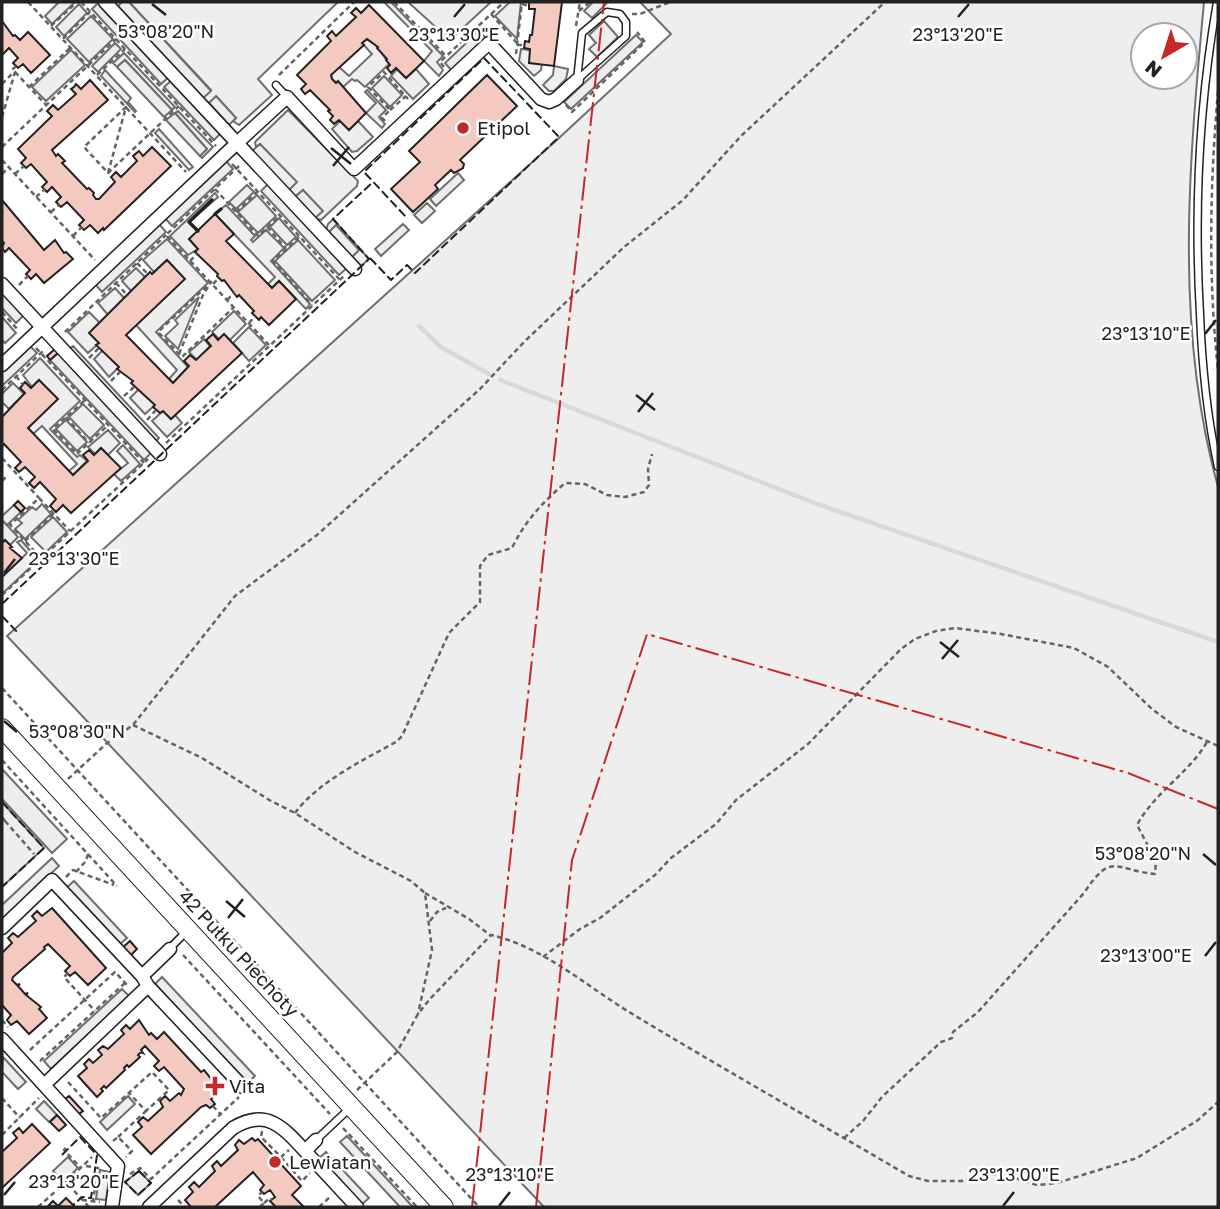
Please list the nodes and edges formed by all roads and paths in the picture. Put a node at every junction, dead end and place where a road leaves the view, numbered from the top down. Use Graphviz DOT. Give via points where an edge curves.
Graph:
graph roads {
  1 [pos="28,2"];
  2 [pos="79,2"];
  3 [pos="105,2"];
  4 [pos="354,2"];
  5 [pos="394,2"];
  6 [pos="504,2"];
  7 [pos="580,2"];
  8 [pos="590,2"];
  9 [pos="670,2"];
  10 [pos="885,2"];
  11 [pos="1217,2"];
  12 [pos="522,3"];
  13 [pos="350,6"];
  14 [pos="529,6"];
  15 [pos="354,10"];
  16 [pos="90,12"];
  17 [pos="578,12"];
  18 [pos="491,14"];
  19 [pos="629,14"];
  20 [pos="51,26"];
  21 [pos="325,30"];
  22 [pos="575,33"];
  23 [pos="329,34"];
  24 [pos="63,39"];
  25 [pos="116,39"];
  26 [pos="517,44"];
  27 [pos="524,45"];
  28 [pos="71,47"];
  29 [pos="125,49"];
  30 [pos="446,56"];
  31 [pos="515,59"];
  32 [pos="16,66"];
  33 [pos="88,66"];
  34 [pos="389,70"];
  35 [pos="447,70"];
  36 [pos="15,72"];
  37 [pos="385,74"];
  38 [pos="97,75"];
  39 [pos="278,76"];
  40 [pos="578,80"];
  41 [pos="70,83"];
  42 [pos="2,84"];
  43 [pos="276,85"];
  44 [pos="29,87"];
  45 [pos="74,87"];
  46 [pos="1218,91"];
  47 [pos="287,97"];
  48 [pos="47,105"];
  49 [pos="179,106"];
  50 [pos="126,107"];
  51 [pos="50,108"];
  52 [pos="390,110"];
  53 [pos="2,117"];
  54 [pos="389,125"];
  55 [pos="150,133"];
  56 [pos="237,143"];
  57 [pos="2,147"];
  58 [pos="132,150"];
  59 [pos="136,154"];
  60 [pos="224,155"];
  61 [pos="249,156"];
  62 [pos="2,160"];
  63 [pos="24,166"];
  64 [pos="9,167"];
  65 [pos="237,169"];
  66 [pos="109,172"];
  67 [pos="2,174"];
  68 [pos="15,174"];
  69 [pos="188,174"];
  70 [pos="113,175"];
  71 [pos="45,189"];
  72 [pos="215,189"];
  73 [pos="257,191"];
  74 [pos="36,197"];
  75 [pos="59,205"];
  76 [pos="51,212"];
  77 [pos="236,212"];
  78 [pos="280,215"];
  79 [pos="82,227"];
  80 [pos="267,227"];
  81 [pos="166,235"];
  82 [pos="73,236"];
  83 [pos="299,236"];
  84 [pos="286,248"];
  85 [pos="197,254"];
  86 [pos="96,261"];
  87 [pos="190,261"];
  88 [pos="136,263"];
  89 [pos="354,268"];
  90 [pos="148,274"];
  91 [pos="28,276"];
  92 [pos="219,278"];
  93 [pos="339,279"];
  94 [pos="116,283"];
  95 [pos="212,283"];
  96 [pos="2,284"];
  97 [pos="19,285"];
  98 [pos="234,293"];
  99 [pos="128,296"];
  100 [pos="227,300"];
  101 [pos="312,305"];
  102 [pos="234,307"];
  103 [pos="2,312"];
  104 [pos="255,316"];
  105 [pos="248,323"];
  106 [pos="42,327"];
  107 [pos="206,334"];
  108 [pos="209,337"];
  109 [pos="28,340"];
  110 [pos="55,341"];
  111 [pos="270,345"];
  112 [pos="99,348"];
  113 [pos="41,354"];
  114 [pos="183,356"];
  115 [pos="89,358"];
  116 [pos="2,365"];
  117 [pos="1218,370"];
  118 [pos="120,372"];
  119 [pos="16,376"];
  120 [pos="111,381"];
  121 [pos="23,385"];
  122 [pos="134,387"];
  123 [pos="2,390"];
  124 [pos="124,396"];
  125 [pos="84,400"];
  126 [pos="156,410"];
  127 [pos="66,417"];
  128 [pos="146,420"];
  129 [pos="108,425"];
  130 [pos="89,443"];
  131 [pos="83,449"];
  132 [pos="158,452"];
  133 [pos="86,453"];
  134 [pos="652,453"];
  135 [pos="2,458"];
  136 [pos="144,463"];
  137 [pos="1218,467"];
  138 [pos="8,475"];
  139 [pos="2,481"];
  140 [pos="39,498"];
  141 [pos="53,511"];
  142 [pos="70,531"];
  143 [pos="25,541"];
  144 [pos="41,558"];
  145 [pos="2,595"];
  146 [pos="2,688"];
  147 [pos="133,725"];
  148 [pos="2,728"];
  149 [pos="1207,742"];
  150 [pos="1218,746"];
  151 [pos="2,760"];
  152 [pos="78,770"];
  153 [pos="58,789"];
  154 [pos="295,813"];
  155 [pos="3,820"];
  156 [pos="34,854"];
  157 [pos="88,854"];
  158 [pos="76,872"];
  159 [pos="64,880"];
  160 [pos="425,893"];
  161 [pos="448,907"];
  162 [pos="430,921"];
  163 [pos="2,928"];
  164 [pos="189,930"];
  165 [pos="491,935"];
  166 [pos="174,950"];
  167 [pos="543,957"];
  168 [pos="68,973"];
  169 [pos="142,978"];
  170 [pos="125,982"];
  171 [pos="138,996"];
  172 [pos="85,1000"];
  173 [pos="95,1011"];
  174 [pos="418,1014"];
  175 [pos="2,1039"];
  176 [pos="30,1050"];
  177 [pos="40,1061"];
  178 [pos="157,1069"];
  179 [pos="153,1073"];
  180 [pos="364,1082"];
  181 [pos="44,1085"];
  182 [pos="242,1091"];
  183 [pos="2,1098"];
  184 [pos="1218,1102"];
  185 [pos="213,1106"];
  186 [pos="351,1106"];
  187 [pos="29,1109"];
  188 [pos="146,1111"];
  189 [pos="221,1115"];
  190 [pos="333,1117"];
  191 [pos="20,1118"];
  192 [pos="12,1125"];
  193 [pos="341,1125"];
  194 [pos="16,1130"];
  195 [pos="2,1135"];
  196 [pos="109,1137"];
  197 [pos="118,1137"];
  198 [pos="844,1138"];
  199 [pos="316,1140"];
  200 [pos="66,1148"];
  201 [pos="305,1151"];
  202 [pos="96,1154"];
  203 [pos="281,1157"];
  204 [pos="83,1167"];
  205 [pos="52,1172"];
  206 [pos="306,1177"];
  207 [pos="64,1184"];
  208 [pos="262,1192"];
  209 [pos="173,1194"];
  210 [pos="332,1195"];
  211 [pos="47,1200"];
  212 [pos="82,1200"];
  213 [pos="272,1200"];
  214 [pos="93,1201"];
  215 [pos="264,1203"];
  216 [pos="50,1204"];
  217 [pos="38,1207"];
  218 [pos="89,1207"];
  219 [pos="103,1207"];
  220 [pos="112,1207"];
  221 [pos="149,1207"];
  222 [pos="185,1207"];
  223 [pos="260,1207"];
  224 [pos="319,1207"];
  225 [pos="357,1207"];
  226 [pos="417,1207"];
  227 [pos="444,1207"];
  228 [pos="479,1207"];
  1 -- 20 [label="path"];
  2 -- 16 [label="path"];
  2 -- 20 [label="path"];
  3 -- 56 [label="street"];
  4 -- 13 [label="path"];
  5 -- 30 [label="path"];
  6 -- 18 [label="path"];
  7 -- 17 [label="path"];
  8 -- 17 [label="path"];
  9 -- 19 [label="path"];
  10 -- 147 [label="path" via="741,136 683,200 624,247 480,389 317,535 235,596"];
  11 -- 137 [label="lane" via="1202,110 1197,220 1201,341"];
  12 -- 14 [label="path"];
  12 -- 26 [label="path"];
  13 -- 15 [label="path"];
  13 -- 21 [label="path"];
  16 -- 24 [label="path"];
  16 -- 25 [label="path"];
  17 -- 22 [label="path"];
  18 -- 26 [label="path"];
  18 -- 30 [label="path"];
  20 -- 24 [label="path"];
  21 -- 23 [label="path"];
  21 -- 39 [label="path"];
  24 -- 28 [label="path"];
  25 -- 29 [label="path"];
  25 -- 33 [label="path"];
  26 -- 27 [label="path"];
  26 -- 31 [label="path"];
  28 -- 33 [label="path"];
  28 -- 44 [label="path"];
  29 -- 38 [label="path"];
  29 -- 49 [label="path"];
  30 -- 35 [label="path" via="440,62"];
  32 -- 36 [label="path"];
  33 -- 38 [label="path"];
  33 -- 41 [label="path"];
  34 -- 37 [label="path"];
  36 -- 42 [label="path"];
  36 -- 44 [label="path"];
  36 -- 53 [label="path"];
  37 -- 52 [label="path" via="405,96"];
  37 -- 52 [label="path" via="368,87"];
  38 -- 50 [label="path"];
  40 -- 40 [label="lane" via="582,33 607,12 620,14 626,22 626,36"];
  40 -- 47 [label="street" via="556,99 541,99 489,43 354,169"];
  41 -- 45 [label="path"];
  41 -- 48 [label="path"];
  43 -- 47 [label="lane"];
  44 -- 48 [label="path"];
  46 -- 117 [label="path" via="1211,234"];
  47 -- 56 [label="street"];
  48 -- 51 [label="path"];
  48 -- 57 [label="path"];
  49 -- 55 [label="path"];
  49 -- 60 [label="path"];
  50 -- 55 [label="path"];
  50 -- 66 [label="path"];
  50 -- 66 [label="path" via="84,147"];
  52 -- 54 [label="path" via="382,118"];
  55 -- 58 [label="path"];
  55 -- 69 [label="path"];
  56 -- 60 [label="street"];
  56 -- 61 [label="street"];
  58 -- 59 [label="path"];
  58 -- 66 [label="path"];
  60 -- 65 [label="path"];
  60 -- 106 [label="street"];
  61 -- 65 [label="path"];
  61 -- 89 [label="street"];
  62 -- 64 [label="path"];
  63 -- 68 [label="path"];
  64 -- 67 [label="path"];
  64 -- 68 [label="path"];
  65 -- 72 [label="path"];
  65 -- 73 [label="path"];
  66 -- 70 [label="path"];
  68 -- 74 [label="path"];
  71 -- 74 [label="path"];
  72 -- 77 [label="path"];
  72 -- 81 [label="path"];
  73 -- 77 [label="path"];
  73 -- 78 [label="path"];
  74 -- 76 [label="path"];
  75 -- 76 [label="path"];
  76 -- 82 [label="path"];
  77 -- 80 [label="path" via="258,236"];
  78 -- 80 [label="path"];
  78 -- 83 [label="path"];
  79 -- 82 [label="path"];
  80 -- 84 [label="path"];
  81 -- 87 [label="path"];
  81 -- 88 [label="path"];
  82 -- 86 [label="path"];
  83 -- 84 [label="path"];
  83 -- 93 [label="path"];
  84 -- 101 [label="path" via="273,261"];
  85 -- 87 [label="path"];
  87 -- 95 [label="path"];
  88 -- 90 [label="path"];
  88 -- 94 [label="path"];
  89 -- 93 [label="path"];
  91 -- 97 [label="path"];
  92 -- 95 [label="path"];
  93 -- 101 [label="path"];
  94 -- 99 [label="path"];
  94 -- 110 [label="path"];
  95 -- 100 [label="path"];
  95 -- 114 [label="path" via="203,295"];
  95 -- 114 [label="path" via="158,332"];
  96 -- 106 [label="street"];
  98 -- 100 [label="path"];
  100 -- 102 [label="path"];
  101 -- 111 [label="path"];
  102 -- 105 [label="path"];
  102 -- 107 [label="path"];
  103 -- 109 [label="path"];
  104 -- 105 [label="path"];
  105 -- 111 [label="path"];
  106 -- 109 [label="street"];
  106 -- 110 [label="street"];
  107 -- 108 [label="path"];
  107 -- 114 [label="path"];
  109 -- 113 [label="path"];
  109 -- 116 [label="street"];
  110 -- 113 [label="path"];
  110 -- 132 [label="street"];
  111 -- 132 [label="path"];
  112 -- 115 [label="path"];
  113 -- 119 [label="path"];
  113 -- 125 [label="path"];
  118 -- 120 [label="path"];
  119 -- 121 [label="path"];
  119 -- 123 [label="path"];
  122 -- 124 [label="path"];
  125 -- 127 [label="path"];
  125 -- 129 [label="path"];
  126 -- 128 [label="path"];
  127 -- 130 [label="path"];
  127 -- 131 [label="path" via="53,429 77,454"];
  129 -- 130 [label="path"];
  129 -- 136 [label="path"];
  130 -- 131 [label="path"];
  131 -- 133 [label="path"];
  132 -- 136 [label="path"];
  134 -- 154 [label="path" via="644,492 607,495 585,484 565,483 540,505 513,548 488,555 480,566 480,602 449,633 402,736 349,768"];
  135 -- 140 [label="path"];
  136 -- 142 [label="path"];
  138 -- 139 [label="path"];
  140 -- 141 [label="path"];
  140 -- 143 [label="path" via="10,525"];
  141 -- 142 [label="path"];
  141 -- 143 [label="path"];
  142 -- 144 [label="path"];
  143 -- 144 [label="path"];
  144 -- 145 [label="path"];
  146 -- 152 [label="path"];
  147 -- 152 [label="path"];
  147 -- 154 [label="path" via="202,758"];
  148 -- 153 [label="street, 42 Pułku Piechoty"];
  149 -- 150 [label="path"];
  149 -- 167 [label="path" via="1176,727 1108,667 1074,648 955,628 936,631 901,649 808,744 736,800 716,824 600,918"];
  149 -- 198 [label="path" via="1137,825 1156,861 1155,874 1107,866 978,1012 882,1097"];
  151 -- 157 [label="path"];
  152 -- 153 [label="path"];
  152 -- 180 [label="path"];
  153 -- 164 [label="street, 42 Pułku Piechoty"];
  154 -- 160 [label="path"];
  155 -- 156 [label="path"];
  157 -- 158 [label="path"];
  157 -- 158 [label="path" via="117,886"];
  158 -- 159 [label="path"];
  160 -- 161 [label="path"];
  160 -- 162 [label="path"];
  161 -- 162 [label="path"];
  161 -- 165 [label="path"];
  162 -- 174 [label="path" via="432,950"];
  163 -- 169 [label="street" via="52,880"];
  164 -- 166 [label="lane"];
  164 -- 186 [label="street, 42 Pułku Piechoty"];
  165 -- 167 [label="path" via="512,940"];
  165 -- 174 [label="path"];
  166 -- 169 [label="street"];
  166 -- 190 [label="path"];
  167 -- 198 [label="path"];
  168 -- 172 [label="path" via="64,977"];
  169 -- 170 [label="path"];
  169 -- 171 [label="street"];
  169 -- 182 [label="street"];
  170 -- 171 [label="path"];
  170 -- 172 [label="path" via="115,972"];
  170 -- 173 [label="path"];
  171 -- 181 [label="street"];
  172 -- 173 [label="path"];
  172 -- 176 [label="path"];
  173 -- 177 [label="path"];
  174 -- 180 [label="path" via="397,1052"];
  175 -- 181 [label="street"];
  178 -- 179 [label="path"];
  179 -- 188 [label="path" via="169,1090"];
  179 -- 188 [label="path" via="129,1093"];
  180 -- 186 [label="path"];
  180 -- 228 [label="path"];
  181 -- 220 [label="street" via="118,1166"];
  182 -- 189 [label="path"];
  183 -- 191 [label="path"];
  184 -- 198 [label="path" via="1137,1158 1037,1185 1000,1173 962,1181 928,1181 909,1176"];
  185 -- 189 [label="path"];
  186 -- 199 [label="lane"];
  186 -- 227 [label="street, 42 Pułku Piechoty"];
  187 -- 191 [label="path"];
  188 -- 197 [label="path"];
  189 -- 197 [label="path" via="151,1180 125,1158 132,1151"];
  191 -- 192 [label="path"];
  192 -- 194 [label="path"];
  192 -- 195 [label="path"];
  193 -- 226 [label="path"];
  196 -- 197 [label="path" via="114,1141"];
  199 -- 201 [label="street"];
  200 -- 204 [label="path"];
  201 -- 221 [label="street" via="285,1129 259,1118 247,1120"];
  201 -- 225 [label="street"];
  202 -- 204 [label="path"];
  203 -- 206 [label="path" via="302,1181"];
  204 -- 207 [label="path"];
  204 -- 214 [label="path" via="98,1168"];
  205 -- 207 [label="path"];
  207 -- 211 [label="path"];
  207 -- 212 [label="path"];
  208 -- 215 [label="path" via="258,1196"];
  209 -- 222 [label="path"];
  210 -- 224 [label="path"];
  211 -- 216 [label="path"];
  211 -- 217 [label="path"];
  212 -- 214 [label="path"];
  212 -- 218 [label="path"];
  213 -- 215 [label="path"];
  214 -- 219 [label="path" via="104,1202"];
  215 -- 223 [label="path"];
}
